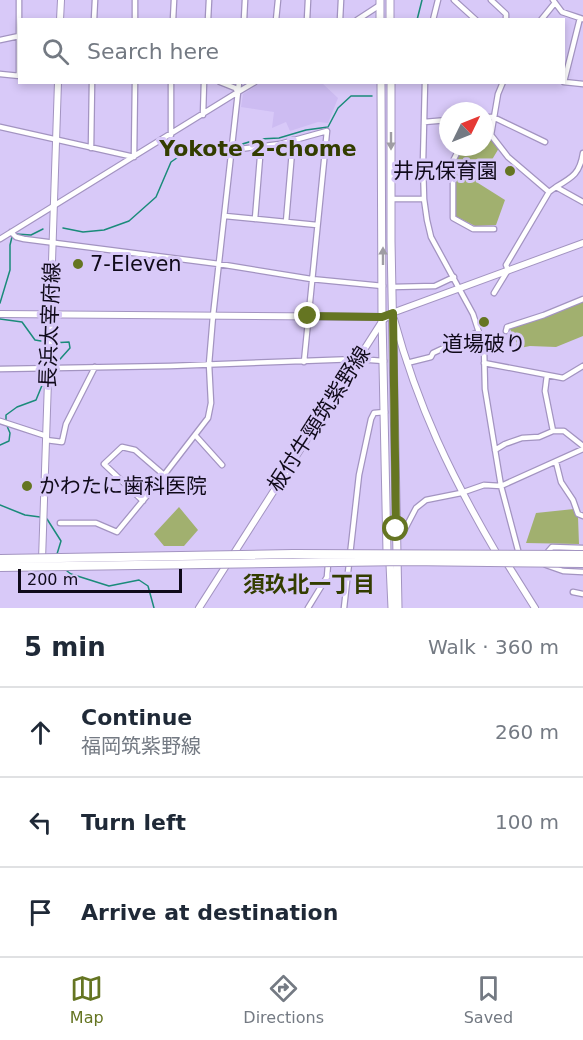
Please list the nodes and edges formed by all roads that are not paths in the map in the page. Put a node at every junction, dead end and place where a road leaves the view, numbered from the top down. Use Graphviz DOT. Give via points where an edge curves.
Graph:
graph roads {
  1 [pos="19,0"];
  2 [pos="61,0"];
  3 [pos="95,0"];
  4 [pos="135,0"];
  5 [pos="174,0"];
  6 [pos="209,0"];
  7 [pos="245,0"];
  8 [pos="278,0"];
  9 [pos="308,0"];
  10 [pos="342,0"];
  11 [pos="438,0"];
  12 [pos="454,0"];
  13 [pos="491,0"];
  14 [pos="384,1"];
  15 [pos="554,2"];
  16 [pos="19,18"];
  17 [pos="60,18"];
  18 [pos="94,18"];
  19 [pos="135,18"];
  20 [pos="173,18"];
  21 [pos="208,18"];
  22 [pos="243,18"];
  23 [pos="276,18"];
  24 [pos="307,18"];
  25 [pos="340,18"];
  26 [pos="360,18"];
  27 [pos="380,18"];
  28 [pos="389,18"];
  29 [pos="434,18"];
  30 [pos="474,18"];
  31 [pos="506,18"];
  32 [pos="542,18"];
  33 [pos="581,18"];
  34 [pos="18,36"];
  35 [pos="0,40"];
  36 [pos="0,74"];
  37 [pos="18,76"];
  38 [pos="565,78"];
  39 [pos="565,82"];
  40 [pos="58,84"];
  41 [pos="92,84"];
  42 [pos="135,84"];
  43 [pos="171,84"];
  44 [pos="204,84"];
  45 [pos="225,84"];
  46 [pos="239,84"];
  47 [pos="252,84"];
  48 [pos="381,84"];
  49 [pos="391,84"];
  50 [pos="425,84"];
  51 [pos="502,84"];
  52 [pos="583,84"];
  53 [pos="238,92"];
  54 [pos="203,115"];
  55 [pos="493,117"];
  56 [pos="439,121"];
  57 [pos="424,122"];
  58 [pos="0,127"];
  59 [pos="171,135"];
  60 [pos="493,138"];
  61 [pos="56,139"];
  62 [pos="293,140"];
  63 [pos="545,142"];
  64 [pos="261,145"];
  65 [pos="233,147"];
  66 [pos="91,148"];
  67 [pos="583,153"];
  68 [pos="456,156"];
  69 [pos="134,157"];
  70 [pos="556,187"];
  71 [pos="549,192"];
  72 [pos="391,199"];
  73 [pos="424,199"];
  74 [pos="583,202"];
  75 [pos="53,207"];
  76 [pos="225,216"];
  77 [pos="255,219"];
  78 [pos="286,222"];
  79 [pos="317,225"];
  80 [pos="494,229"];
  81 [pos="0,231"];
  82 [pos="12,234"];
  83 [pos="0,239"];
  84 [pos="53,243"];
  85 [pos="583,243"];
  86 [pos="219,264"];
  87 [pos="508,270"];
  88 [pos="454,277"];
  89 [pos="311,279"];
  90 [pos="383,286"];
  91 [pos="392,287"];
  92 [pos="460,288"];
  93 [pos="494,293"];
  94 [pos="583,299"];
  95 [pos="393,313"];
  96 [pos="0,314"];
  97 [pos="50,315"];
  98 [pos="213,316"];
  99 [pos="308,316"];
  100 [pos="383,318"];
  101 [pos="506,331"];
  102 [pos="478,332"];
  103 [pos="357,359"];
  104 [pos="384,361"];
  105 [pos="303,362"];
  106 [pos="407,363"];
  107 [pos="484,363"];
  108 [pos="209,364"];
  109 [pos="583,366"];
  110 [pos="95,367"];
  111 [pos="49,368"];
  112 [pos="0,369"];
  113 [pos="547,375"];
  114 [pos="385,412"];
  115 [pos="0,421"];
  116 [pos="553,431"];
  117 [pos="195,435"];
  118 [pos="46,438"];
  119 [pos="583,448"];
  120 [pos="495,450"];
  121 [pos="556,462"];
  122 [pos="222,465"];
  123 [pos="164,475"];
  124 [pos="501,486"];
  125 [pos="461,493"];
  126 [pos="143,501"];
  127 [pos="583,516"];
  128 [pos="60,523"];
  129 [pos="396,529"];
  130 [pos="583,548"];
  131 [pos="519,554"];
  132 [pos="546,554"];
  133 [pos="583,555"];
  134 [pos="0,559"];
  135 [pos="583,563"];
  136 [pos="328,564"];
  137 [pos="546,566"];
  138 [pos="0,567"];
  139 [pos="42,567"];
  140 [pos="583,572"];
  141 [pos="573,592"];
  142 [pos="583,594"];
  143 [pos="199,608"];
  144 [pos="308,608"];
  145 [pos="344,608"];
  146 [pos="392,608"];
  147 [pos="398,608"];
  148 [pos="535,608"];
  1 -- 16 [label="street"];
  2 -- 17 [label="street"];
  3 -- 18 [label="street"];
  4 -- 19 [label="street"];
  5 -- 20 [label="street"];
  6 -- 21 [label="street"];
  7 -- 22 [label="street"];
  8 -- 23 [label="street"];
  9 -- 24 [label="street"];
  10 -- 25 [label="street"];
  11 -- 29 [label="street"];
  12 -- 30 [label="street"];
  13 -- 31 [label="street"];
  14 -- 26 [label="street"];
  14 -- 27 [label="main road"];
  14 -- 28 [label="main road"];
  15 -- 32 [label="street"];
  15 -- 33 [label="street" via="562,12"];
  33 -- 38 [label="street"];
  34 -- 35 [label="street"];
  36 -- 37 [label="street"];
  39 -- 52 [label="street"];
  40 -- 61 [label="street, 長浜太宰府線"];
  41 -- 66 [label="street"];
  42 -- 69 [label="street"];
  43 -- 59 [label="street"];
  44 -- 54 [label="street"];
  45 -- 53 [label="street"];
  46 -- 53 [label="street"];
  47 -- 53 [label="street"];
  90 -- 48 [label="main road, one-way"];
  49 -- 72 [label="main road, one-way"];
  50 -- 57 [label="street"];
  51 -- 55 [label="street"];
  53 -- 54 [label="street"];
  53 -- 65 [label="street"];
  54 -- 59 [label="street"];
  55 -- 63 [label="street"];
  56 -- 57 [label="street"];
  57 -- 73 [label="street"];
  58 -- 61 [label="street"];
  59 -- 69 [label="street"];
  60 -- 71 [label="street" via="508,158"];
  61 -- 66 [label="street"];
  61 -- 75 [label="street, 長浜太宰府線"];
  62 -- 64 [label="street"];
  62 -- 78 [label="street"];
  62 -- 79 [label="street" via="327,131"];
  64 -- 65 [label="street"];
  64 -- 77 [label="street"];
  65 -- 76 [label="street"];
  66 -- 69 [label="street"];
  67 -- 70 [label="street" via="582,165 573,177"];
  68 -- 80 [label="street" via="453,218 473,229"];
  69 -- 75 [label="street"];
  70 -- 71 [label="street"];
  70 -- 74 [label="street"];
  71 -- 87 [label="street" via="506,265"];
  72 -- 73 [label="street"];
  72 -- 91 [label="main road"];
  73 -- 88 [label="street" via="431,237"];
  75 -- 82 [label="street"];
  75 -- 84 [label="street, 長浜太宰府線"];
  76 -- 77 [label="street"];
  76 -- 86 [label="street"];
  77 -- 78 [label="street"];
  78 -- 79 [label="street"];
  79 -- 89 [label="street"];
  81 -- 82 [label="street"];
  82 -- 83 [label="street"];
  82 -- 84 [label="street"];
  84 -- 86 [label="street"];
  84 -- 97 [label="street, 長浜太宰府線"];
  85 -- 87 [label="street"];
  86 -- 89 [label="street"];
  86 -- 98 [label="street"];
  87 -- 92 [label="street"];
  87 -- 93 [label="street"];
  88 -- 91 [label="street" via="435,286"];
  88 -- 92 [label="street"];
  89 -- 90 [label="street"];
  89 -- 99 [label="street"];
  90 -- 100 [label="main road"];
  91 -- 95 [label="main road"];
  92 -- 95 [label="street"];
  92 -- 102 [label="street"];
  94 -- 101 [label="street" via="507,327"];
  95 -- 100 [label="street"];
  95 -- 106 [label="street"];
  95 -- 129 [label="main road"];
  96 -- 97 [label="street"];
  97 -- 98 [label="street"];
  97 -- 111 [label="street, 長浜太宰府線"];
  98 -- 99 [label="street"];
  98 -- 108 [label="street"];
  99 -- 100 [label="street"];
  99 -- 105 [label="street"];
  100 -- 103 [label="street, 板付牛頸筑紫野線"];
  100 -- 104 [label="main road"];
  102 -- 106 [label="street" via="433,352 430,357"];
  102 -- 107 [label="street"];
  103 -- 104 [label="street"];
  103 -- 105 [label="street"];
  103 -- 143 [label="street, 板付牛頸筑紫野線"];
  104 -- 114 [label="main road"];
  105 -- 108 [label="street"];
  106 -- 125 [label="street" via="429,424"];
  107 -- 113 [label="street"];
  107 -- 120 [label="street" via="484,389"];
  108 -- 110 [label="street"];
  108 -- 117 [label="street" via="211,403 208,418"];
  109 -- 113 [label="street" via="563,378"];
  110 -- 111 [label="street"];
  110 -- 118 [label="street" via="66,423 62,442"];
  111 -- 112 [label="street"];
  111 -- 118 [label="street, 長浜太宰府線"];
  113 -- 116 [label="street" via="545,391"];
  114 -- 145 [label="street" via="374,413 368,430"];
  114 -- 146 [label="main road"];
  115 -- 118 [label="street"];
  116 -- 119 [label="street" via="564,431"];
  116 -- 120 [label="street"];
  117 -- 122 [label="street"];
  117 -- 123 [label="street"];
  118 -- 139 [label="street, 長浜太宰府線"];
  119 -- 121 [label="street"];
  120 -- 124 [label="street"];
  121 -- 124 [label="street"];
  121 -- 127 [label="street" via="561,482 578,514"];
  123 -- 126 [label="street"];
  123 -- 126 [label="street" via="135,450 122,447 104,464"];
  124 -- 125 [label="street" via="484,485"];
  124 -- 131 [label="street"];
  125 -- 129 [label="street" via="426,500 416,508 405,529"];
  125 -- 148 [label="street"];
  126 -- 128 [label="street" via="117,532 96,524"];
  129 -- 147 [label="main road"];
  130 -- 132 [label="street" via="552,547"];
  133 -- 134 [label="highway, bridge"];
  135 -- 138 [label="highway, bridge" via="406,561"];
  136 -- 144 [label="street" via="327,577"];
  137 -- 140 [label="street"];
  141 -- 142 [label="street"];
}
